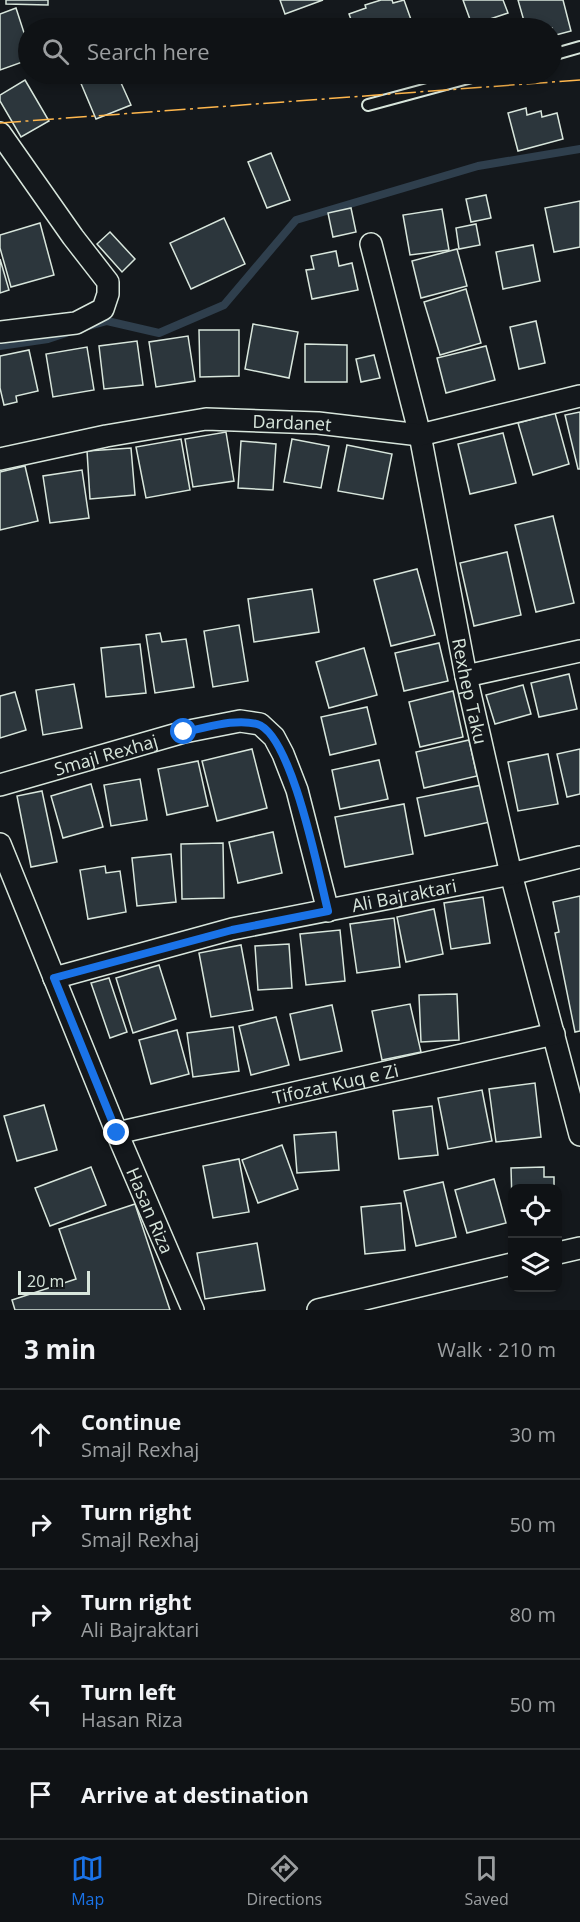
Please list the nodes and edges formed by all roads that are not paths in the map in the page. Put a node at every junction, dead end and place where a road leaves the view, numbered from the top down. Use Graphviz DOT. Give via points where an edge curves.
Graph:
graph roads {
  1 [pos="580,47"];
  2 [pos="562,52"];
  3 [pos="446,84"];
  4 [pos="368,105"];
  5 [pos="0,134"];
  6 [pos="371,244"];
  7 [pos="0,332"];
  8 [pos="580,396"];
  9 [pos="420,435"];
  10 [pos="0,459"];
  11 [pos="580,651"];
  12 [pos="466,676"];
  13 [pos="0,785"];
  14 [pos="0,844"];
  15 [pos="580,857"];
  16 [pos="511,874"];
  17 [pos="328,911"];
  18 [pos="54,978"];
  19 [pos="554,1034"];
  20 [pos="117,1133"];
  21 [pos="580,1135"];
  22 [pos="580,1248"];
  23 [pos="562,1252"];
  24 [pos="508,1265"];
  25 [pos="193,1310"];
  26 [pos="318,1310"];
  1 -- 2 [label="lane"];
  3 -- 4 [label="lane"];
  5 -- 7 [label="street" via="108,282 108,294 103,309 76,323"];
  6 -- 9 [label="street, Rexhep Taku"];
  8 -- 9 [label="street, Dardanet"];
  9 -- 10 [label="street, Dardanet" via="318,423 206,419"];
  9 -- 12 [label="street, Rexhep Taku"];
  11 -- 12 [label="street"];
  12 -- 16 [label="street, Rexhep Taku"];
  13 -- 17 [label="street, Smajl Rexhaj" via="184,732 240,721 260,724 274,737 297,790"];
  14 -- 18 [label="street, Hasan Riza"];
  15 -- 16 [label="street, Ali Bajraktari"];
  16 -- 17 [label="street, Ali Bajraktari"];
  16 -- 19 [label="street, Rexhep Taku"];
  17 -- 18 [label="street, Ali Bajraktari" via="232,930"];
  18 -- 20 [label="street, Hasan Riza"];
  19 -- 20 [label="street, Tifozat Kuq e Zi"];
  19 -- 21 [label="street, Rexhep Taku"];
  20 -- 25 [label="street, Hasan Riza"];
  22 -- 23 [label="street"];
  24 -- 26 [label="street"];
}
